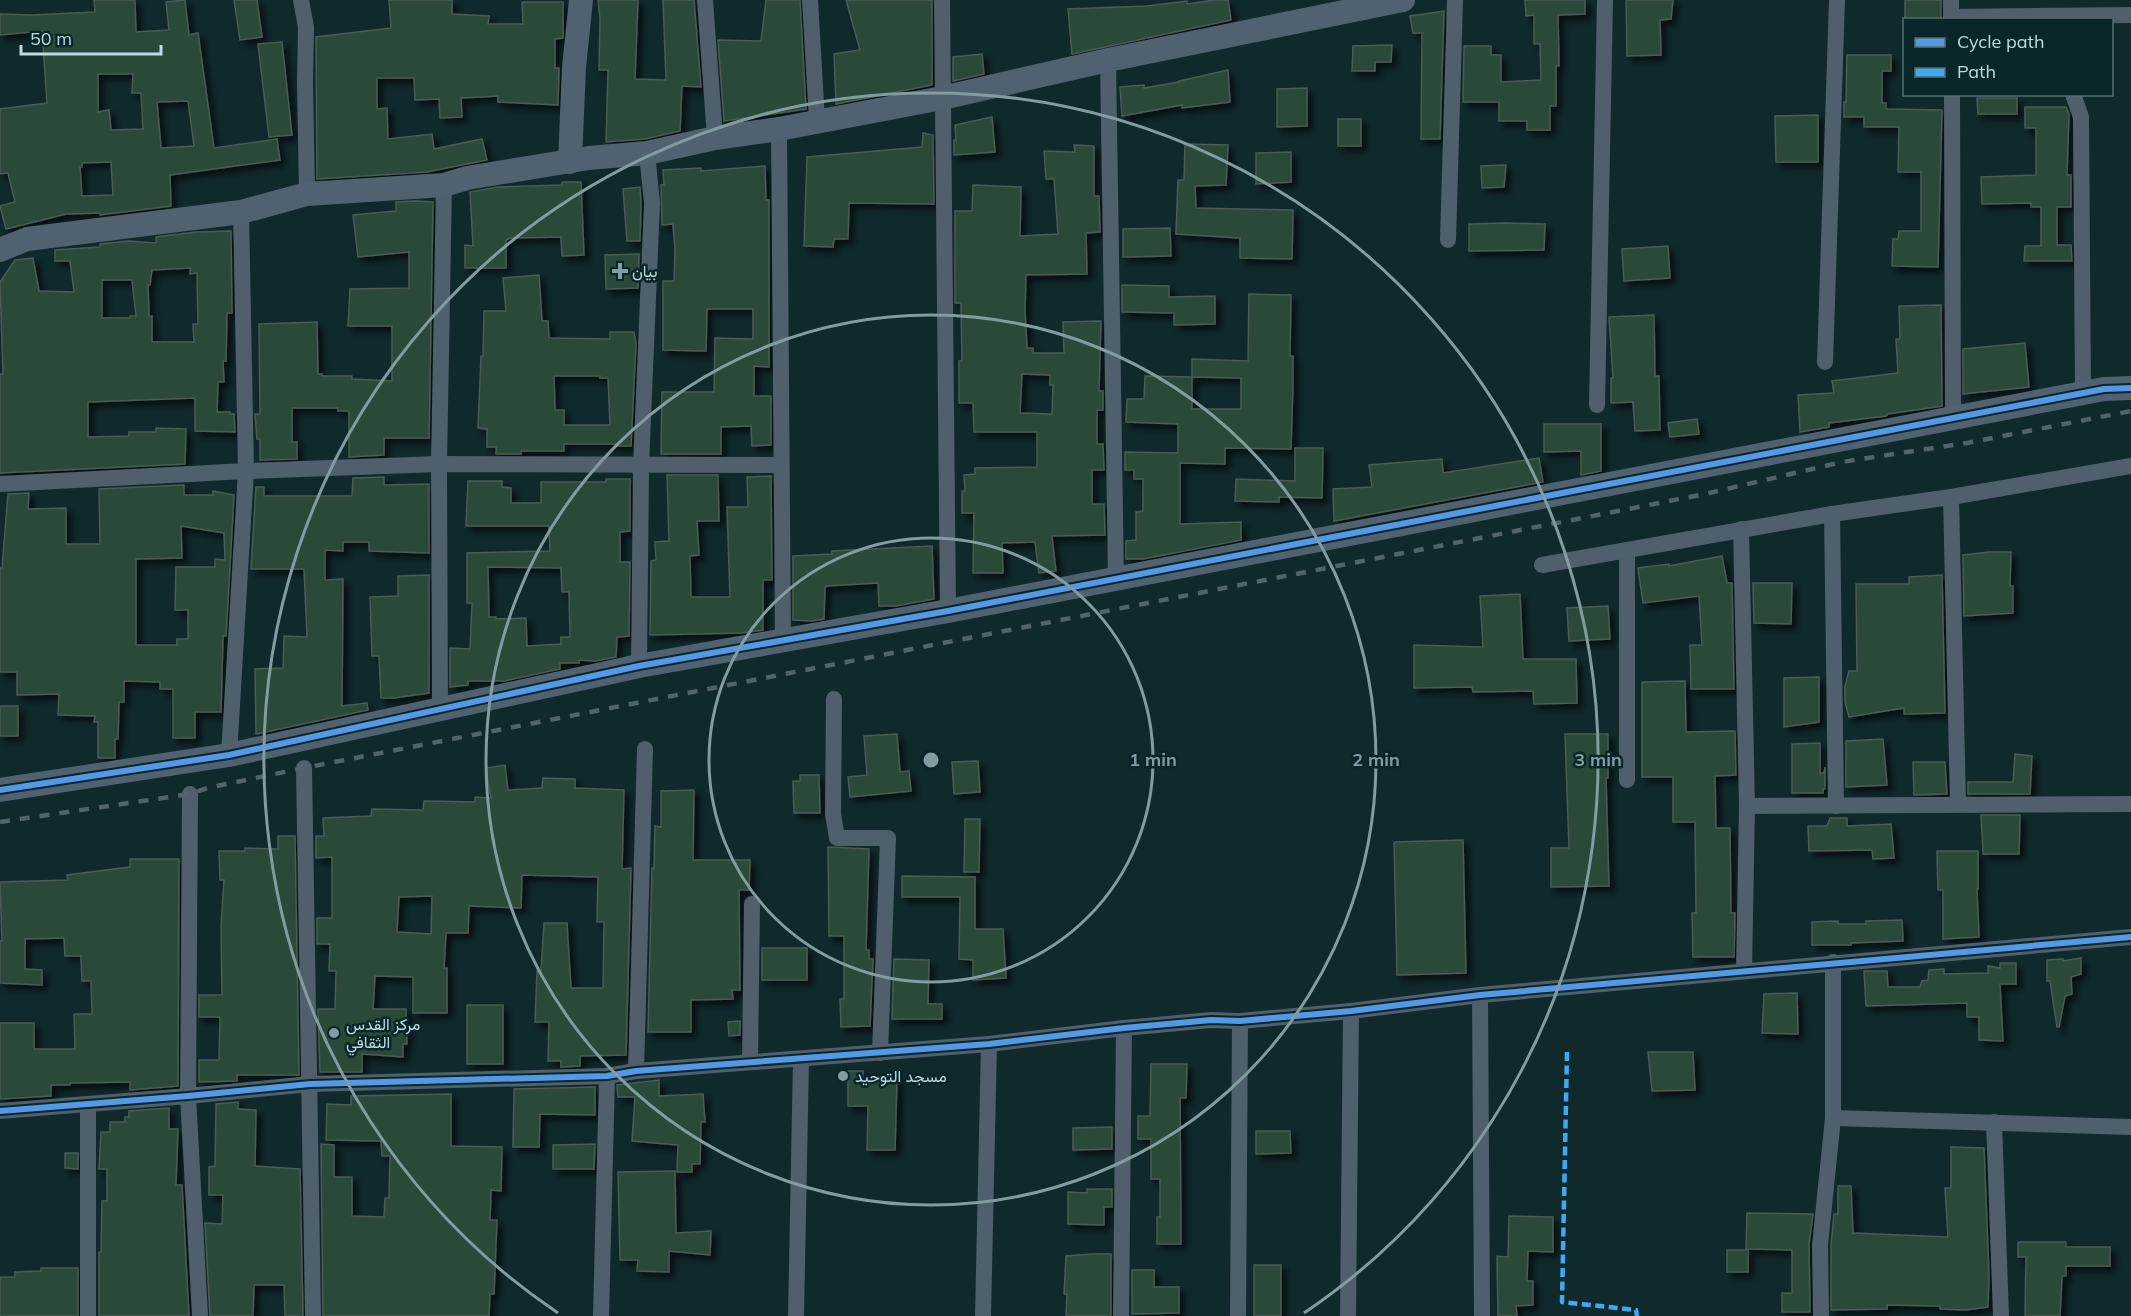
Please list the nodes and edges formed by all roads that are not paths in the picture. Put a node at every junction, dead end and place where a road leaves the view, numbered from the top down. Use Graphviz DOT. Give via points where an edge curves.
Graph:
graph roads {
  1 [pos="301,0"];
  2 [pos="581,0"];
  3 [pos="705,0"];
  4 [pos="810,0"];
  5 [pos="942,0"];
  6 [pos="1455,0"];
  7 [pos="1605,0"];
  8 [pos="1838,0"];
  9 [pos="1391,1"];
  10 [pos="1951,12"];
  11 [pos="2131,15"];
  12 [pos="2070,17"];
  13 [pos="1108,60"];
  14 [pos="1952,96"];
  15 [pos="2074,96"];
  16 [pos="942,98"];
  17 [pos="817,121"];
  18 [pos="778,129"];
  19 [pos="714,138"];
  20 [pos="647,153"];
  21 [pos="570,162"];
  22 [pos="444,185"];
  23 [pos="307,194"];
  24 [pos="242,212"];
  25 [pos="1448,240"];
  26 [pos="0,250"];
  27 [pos="1825,362"];
  28 [pos="2131,388"];
  29 [pos="2083,393"];
  30 [pos="1597,405"];
  31 [pos="1953,418"];
  32 [pos="439,464"];
  33 [pos="781,465"];
  34 [pos="641,466"];
  35 [pos="2131,466"];
  36 [pos="246,471"];
  37 [pos="0,484"];
  38 [pos="1951,497"];
  39 [pos="1832,514"];
  40 [pos="1741,529"];
  41 [pos="1627,550"];
  42 [pos="1542,565"];
  43 [pos="1116,579"];
  44 [pos="948,611"];
  45 [pos="783,640"];
  46 [pos="639,666"];
  47 [pos="834,699"];
  48 [pos="440,709"];
  49 [pos="645,749"];
  50 [pos="229,755"];
  51 [pos="304,768"];
  52 [pos="1627,780"];
  53 [pos="0,790"];
  54 [pos="190,794"];
  55 [pos="1958,804"];
  56 [pos="2131,804"];
  57 [pos="1747,806"];
  58 [pos="1836,806"];
  59 [pos="752,904"];
  60 [pos="2131,937"];
  61 [pos="1833,962"];
  62 [pos="1744,970"];
  63 [pos="1480,995"];
  64 [pos="1351,1011"];
  65 [pos="1240,1021"];
  66 [pos="1124,1028"];
  67 [pos="989,1044"];
  68 [pos="880,1053"];
  69 [pos="801,1059"];
  70 [pos="750,1062"];
  71 [pos="636,1071"];
  72 [pos="608,1076"];
  73 [pos="310,1084"];
  74 [pos="188,1096"];
  75 [pos="88,1104"];
  76 [pos="0,1111"];
  77 [pos="1833,1118"];
  78 [pos="1994,1122"];
  79 [pos="2131,1127"];
  80 [pos="88,1316"];
  81 [pos="200,1316"];
  82 [pos="313,1316"];
  83 [pos="601,1316"];
  84 [pos="796,1316"];
  85 [pos="983,1316"];
  86 [pos="1121,1316"];
  87 [pos="1238,1316"];
  88 [pos="1348,1316"];
  89 [pos="1482,1316"];
  90 [pos="1821,1316"];
  91 [pos="2001,1316"];
  1 -- 23 [label="street" via="306,27"];
  2 -- 21 [label="street"];
  3 -- 19 [label="street"];
  4 -- 17 [label="street"];
  5 -- 16 [label="street"];
  6 -- 25 [label="street"];
  7 -- 30 [label="street"];
  8 -- 27 [label="street"];
  9 -- 13 [label="street"];
  10 -- 12 [label="street"];
  11 -- 12 [label="street"];
  13 -- 16 [label="street"];
  13 -- 43 [label="street"];
  14 -- 31 [label="street"];
  15 -- 29 [label="street" via="2081,117"];
  16 -- 17 [label="street"];
  16 -- 44 [label="street"];
  17 -- 18 [label="street"];
  18 -- 19 [label="street"];
  18 -- 33 [label="street"];
  19 -- 20 [label="street"];
  20 -- 21 [label="street"];
  20 -- 34 [label="street" via="652,203"];
  21 -- 22 [label="street"];
  22 -- 23 [label="street"];
  22 -- 32 [label="street"];
  23 -- 24 [label="street"];
  24 -- 26 [label="street" via="27,239"];
  24 -- 36 [label="street"];
  28 -- 29 [label="street"];
  29 -- 31 [label="street"];
  31 -- 43 [label="street"];
  32 -- 34 [label="street"];
  32 -- 36 [label="street"];
  32 -- 48 [label="street"];
  33 -- 34 [label="street"];
  33 -- 45 [label="street"];
  34 -- 46 [label="street"];
  35 -- 38 [label="street"];
  36 -- 37 [label="street"];
  36 -- 50 [label="street"];
  38 -- 39 [label="street"];
  38 -- 55 [label="street"];
  39 -- 40 [label="street"];
  39 -- 58 [label="street"];
  40 -- 41 [label="street"];
  40 -- 57 [label="street"];
  41 -- 42 [label="street"];
  41 -- 52 [label="street"];
  43 -- 44 [label="street"];
  44 -- 45 [label="street"];
  45 -- 46 [label="street"];
  46 -- 48 [label="street"];
  47 -- 68 [label="street" via="833,814 837,838 888,838"];
  48 -- 50 [label="street"];
  49 -- 71 [label="street"];
  50 -- 53 [label="street"];
  51 -- 73 [label="street"];
  54 -- 74 [label="street"];
  55 -- 56 [label="street"];
  55 -- 58 [label="street"];
  57 -- 58 [label="street"];
  57 -- 62 [label="street"];
  59 -- 70 [label="street"];
  60 -- 61 [label="street"];
  61 -- 62 [label="street"];
  61 -- 77 [label="street"];
  62 -- 63 [label="street"];
  63 -- 64 [label="street"];
  63 -- 89 [label="street"];
  64 -- 65 [label="street"];
  64 -- 88 [label="street"];
  65 -- 66 [label="street"];
  65 -- 87 [label="street"];
  66 -- 67 [label="street"];
  66 -- 86 [label="street"];
  67 -- 68 [label="street"];
  67 -- 85 [label="street"];
  68 -- 69 [label="street"];
  69 -- 70 [label="street"];
  69 -- 84 [label="street"];
  70 -- 71 [label="street"];
  71 -- 72 [label="street"];
  72 -- 73 [label="street"];
  72 -- 83 [label="street"];
  73 -- 74 [label="street"];
  73 -- 82 [label="street"];
  74 -- 75 [label="street"];
  74 -- 81 [label="street"];
  75 -- 76 [label="street"];
  75 -- 80 [label="street"];
  77 -- 78 [label="street"];
  77 -- 90 [label="street" via="1820,1245"];
  78 -- 79 [label="street"];
  78 -- 91 [label="street"];
}
